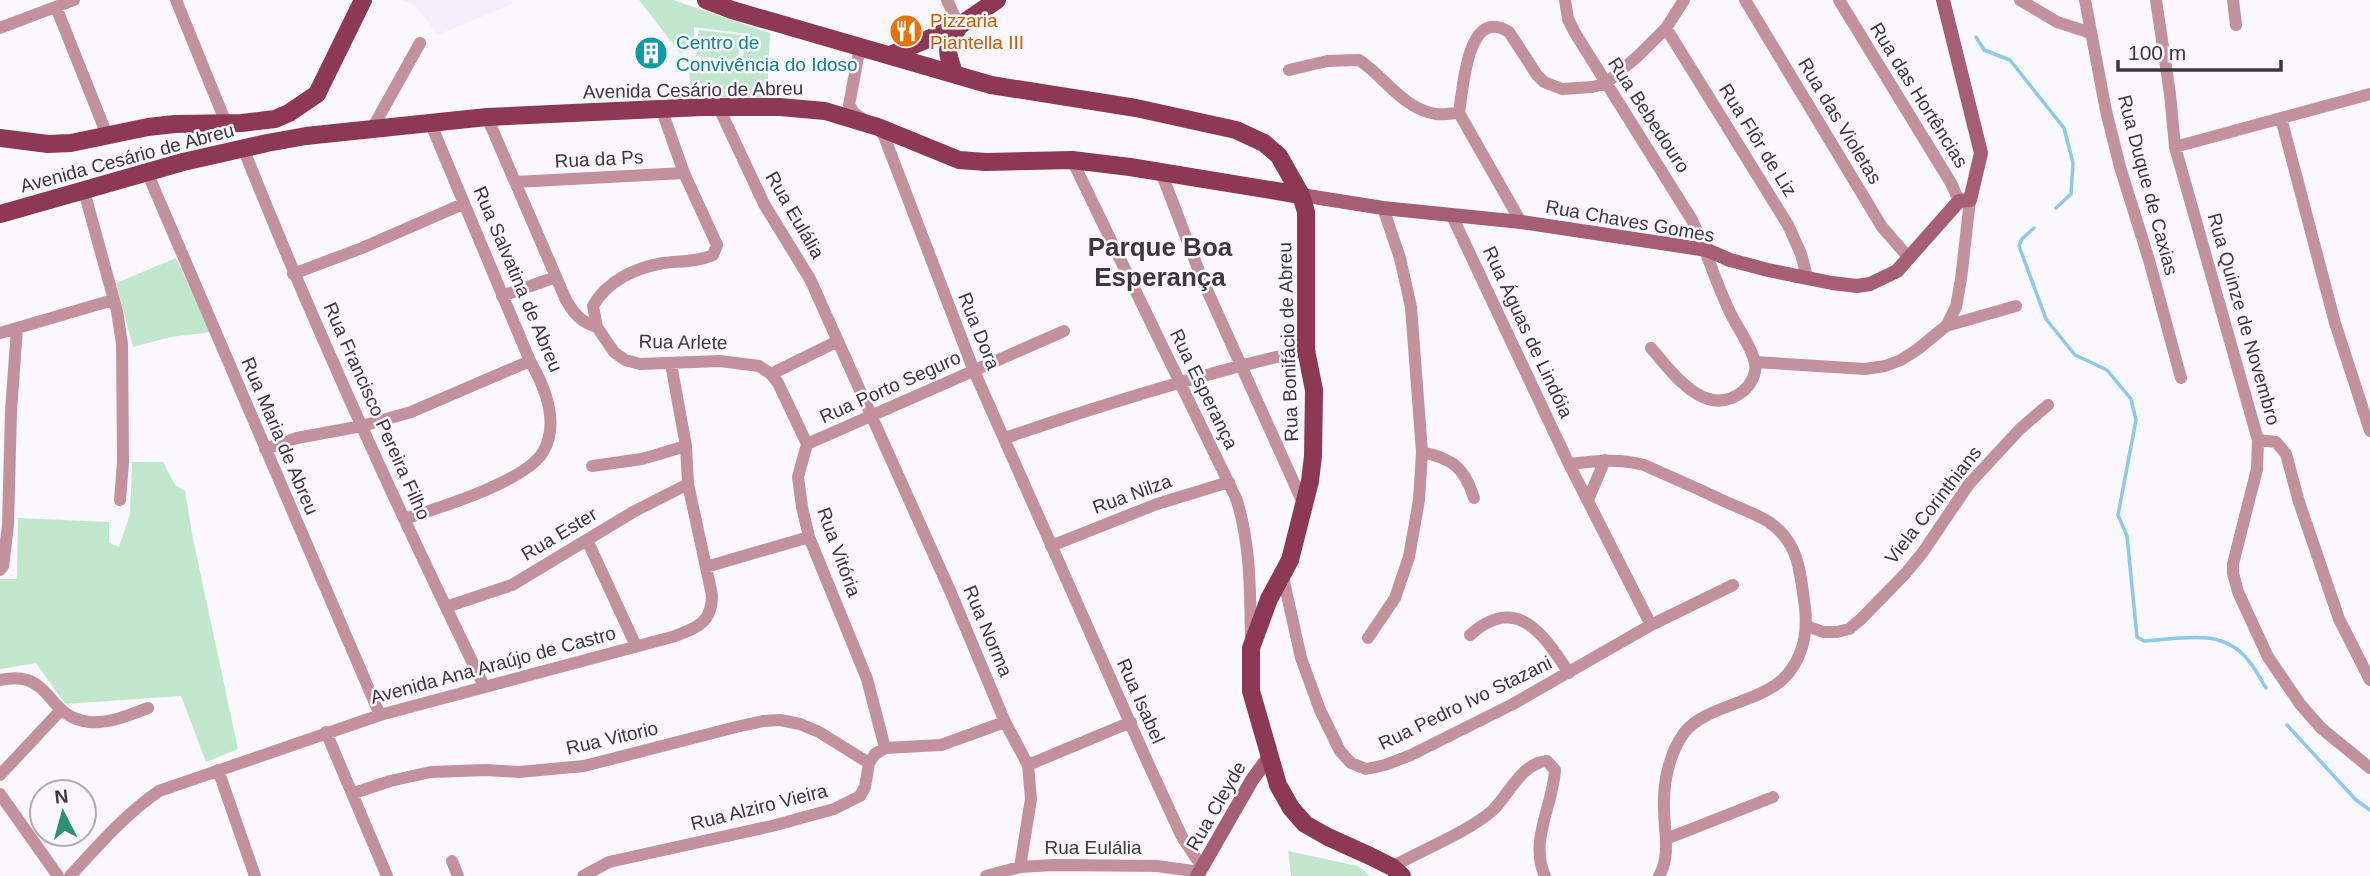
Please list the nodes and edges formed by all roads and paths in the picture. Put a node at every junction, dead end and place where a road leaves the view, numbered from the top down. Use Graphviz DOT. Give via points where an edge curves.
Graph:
graph roads {
  1 [pos="74,0"];
  2 [pos="176,0"];
  3 [pos="363,0"];
  4 [pos="706,0"];
  5 [pos="947,0"];
  6 [pos="997,0"];
  7 [pos="1565,0"];
  8 [pos="1684,0"];
  9 [pos="1745,0"];
  10 [pos="1839,0"];
  11 [pos="1942,0"];
  12 [pos="2020,0"];
  13 [pos="2085,0"];
  14 [pos="2156,0"];
  15 [pos="2233,0"];
  16 [pos="56,7"];
  17 [pos="2236,25"];
  18 [pos="958,26"];
  19 [pos="0,28"];
  20 [pos="1666,28"];
  21 [pos="2091,33"];
  22 [pos="420,43"];
  23 [pos="860,47"];
  24 [pos="890,55"];
  25 [pos="1289,71"];
  26 [pos="954,73"];
  27 [pos="1605,84"];
  28 [pos="317,94"];
  29 [pos="2370,94"];
  30 [pos="849,105"];
  31 [pos="661,108"];
  32 [pos="719,108"];
  33 [pos="825,111"];
  34 [pos="1459,113"];
  35 [pos="487,117"];
  36 [pos="2281,118"];
  37 [pos="430,122"];
  38 [pos="226,123"];
  39 [pos="873,125"];
  40 [pos="372,130"];
  41 [pos="107,135"];
  42 [pos="307,136"];
  43 [pos="0,138"];
  44 [pos="2175,147"];
  45 [pos="243,148"];
  46 [pos="1072,160"];
  47 [pos="147,172"];
  48 [pos="1161,172"];
  49 [pos="684,173"];
  50 [pos="515,182"];
  51 [pos="84,191"];
  52 [pos="1301,195"];
  53 [pos="1964,201"];
  54 [pos="463,204"];
  55 [pos="1383,208"];
  56 [pos="0,214"];
  57 [pos="1452,216"];
  58 [pos="1521,222"];
  59 [pos="1707,250"];
  60 [pos="1909,258"];
  61 [pos="293,274"];
  62 [pos="556,277"];
  63 [pos="1807,277"];
  64 [pos="502,296"];
  65 [pos="113,300"];
  66 [pos="2015,306"];
  67 [pos="1945,326"];
  68 [pos="597,327"];
  69 [pos="17,328"];
  70 [pos="1064,331"];
  71 [pos="0,333"];
  72 [pos="838,341"];
  73 [pos="1651,348"];
  74 [pos="1306,350"];
  75 [pos="530,361"];
  76 [pos="1755,362"];
  77 [pos="671,364"];
  78 [pos="1241,365"];
  79 [pos="974,371"];
  80 [pos="771,374"];
  81 [pos="2181,378"];
  82 [pos="1178,383"];
  83 [pos="2048,405"];
  84 [pos="872,417"];
  85 [pos="362,426"];
  86 [pos="2370,431"];
  87 [pos="1005,438"];
  88 [pos="2258,440"];
  89 [pos="807,444"];
  90 [pos="686,446"];
  91 [pos="265,449"];
  92 [pos="1422,452"];
  93 [pos="1605,460"];
  94 [pos="1569,464"];
  95 [pos="592,467"];
  96 [pos="1229,482"];
  97 [pos="688,484"];
  98 [pos="1474,498"];
  99 [pos="120,499"];
  100 [pos="1588,500"];
  101 [pos="1304,505"];
  102 [pos="404,519"];
  103 [pos="809,537"];
  104 [pos="587,540"];
  105 [pos="1051,546"];
  106 [pos="705,567"];
  107 [pos="0,570"];
  108 [pos="1283,577"];
  109 [pos="1733,585"];
  110 [pos="446,607"];
  111 [pos="1651,625"];
  112 [pos="1807,626"];
  113 [pos="1470,635"];
  114 [pos="1368,638"];
  115 [pos="636,646"];
  116 [pos="1251,648"];
  117 [pos="1569,673"];
  118 [pos="0,680"];
  119 [pos="2370,680"];
  120 [pos="484,686"];
  121 [pos="148,708"];
  122 [pos="60,711"];
  123 [pos="380,715"];
  124 [pos="1005,722"];
  125 [pos="1131,722"];
  126 [pos="326,732"];
  127 [pos="885,748"];
  128 [pos="1269,757"];
  129 [pos="869,763"];
  130 [pos="1028,765"];
  131 [pos="2370,768"];
  132 [pos="218,770"];
  133 [pos="0,775"];
  134 [pos="354,793"];
  135 [pos="0,794"];
  136 [pos="1773,797"];
  137 [pos="1666,839"];
  138 [pos="452,861"];
  139 [pos="1020,867"];
  140 [pos="1200,872"];
  141 [pos="1397,872"];
  142 [pos="1661,875"];
  143 [pos="58,876"];
  144 [pos="70,876"];
  145 [pos="255,876"];
  146 [pos="387,876"];
  147 [pos="458,876"];
  148 [pos="583,876"];
  149 [pos="986,876"];
  150 [pos="1545,876"];
  1 -- 16 [label="street"];
  2 -- 38 [label="street"];
  3 -- 28 [label="main road"];
  4 -- 23 [label="main road, Rua Bonifácio de Abreu"];
  5 -- 18 [label="street"];
  6 -- 18 [label="main road"];
  7 -- 27 [label="street, Rua Bebedouro" via="1575,33"];
  8 -- 20 [label="street"];
  9 -- 60 [label="street, Rua das Violetas" via="1882,228"];
  10 -- 53 [label="street, Rua das Hortências"];
  11 -- 53 [label="street" via="1981,153"];
  12 -- 21 [label="street" via="2057,22"];
  13 -- 21 [label="street, Rua Duque de Caxias"];
  14 -- 44 [label="street, Rua Quinze de Novembro"];
  15 -- 17 [label="street"];
  16 -- 19 [label="street"];
  16 -- 41 [label="street"];
  18 -- 24 [label="main road"];
  18 -- 26 [label="main road" via="947,47"];
  20 -- 27 [label="street"];
  20 -- 63 [label="street, Rua Flôr de Liz" via="1788,225"];
  21 -- 81 [label="street, Rua Duque de Caxias" via="2120,167"];
  22 -- 40 [label="street"];
  23 -- 24 [label="main road, Rua Bonifácio de Abreu"];
  23 -- 30 [label="street"];
  24 -- 26 [label="main road, Rua Bonifácio de Abreu"];
  25 -- 34 [label="street" via="1327,61 1359,60 1418,108 1436,114"];
  26 -- 52 [label="main road, Rua Bonifácio de Abreu" via="991,85 1136,108 1236,130 1279,156"];
  27 -- 34 [label="street" via="1553,87 1537,75 1509,32 1494,26 1477,35 1470,50"];
  27 -- 59 [label="street, Rua Bebedouro" via="1676,192"];
  28 -- 38 [label="main road" via="275,119"];
  28 -- 42 [label="main road" via="301,120 301,130"];
  29 -- 36 [label="street"];
  30 -- 33 [label="street"];
  30 -- 39 [label="street"];
  31 -- 32 [label="main road, Avenida Cesário de Abreu"];
  31 -- 35 [label="main road, Avenida Cesário de Abreu"];
  31 -- 49 [label="street"];
  32 -- 33 [label="main road, Avenida Cesário de Abreu"];
  32 -- 72 [label="street, Rua Eulália" via="764,204 810,279"];
  33 -- 39 [label="main road, Avenida Cesário de Abreu"];
  34 -- 58 [label="street"];
  35 -- 37 [label="main road, Avenida Cesário de Abreu"];
  35 -- 50 [label="street, Rua Arlete"];
  36 -- 44 [label="street"];
  36 -- 86 [label="street"];
  37 -- 40 [label="main road, Avenida Cesário de Abreu"];
  37 -- 54 [label="street, Rua Salvatina de Abreu"];
  38 -- 41 [label="main road" via="175,124"];
  39 -- 46 [label="main road, Avenida Cesário de Abreu" via="959,160"];
  39 -- 79 [label="street, Rua Dora" via="884,136"];
  40 -- 42 [label="main road, Avenida Cesário de Abreu"];
  41 -- 43 [label="main road" via="48,144"];
  42 -- 45 [label="main road, Avenida Cesário de Abreu"];
  44 -- 88 [label="street, Rua Quinze de Novembro"];
  45 -- 47 [label="main road, Avenida Cesário de Abreu"];
  45 -- 61 [label="street, Rua Francisco Pereira Filho"];
  46 -- 48 [label="main road, Avenida Cesário de Abreu"];
  46 -- 82 [label="street, Rua Esperança"];
  47 -- 51 [label="main road, Avenida Cesário de Abreu"];
  47 -- 91 [label="street, Rua Maria de Abreu"];
  48 -- 52 [label="main road, Avenida Cesário de Abreu"];
  48 -- 78 [label="street"];
  49 -- 50 [label="street, Rua da Ps"];
  49 -- 68 [label="street" via="717,245 713,255 621,277 593,306"];
  50 -- 62 [label="street, Rua Arlete"];
  51 -- 56 [label="main road, Avenida Cesário de Abreu"];
  51 -- 65 [label="street"];
  52 -- 55 [label="street, Rua Chaves Gomes"];
  52 -- 74 [label="main road, Rua Bonifácio de Abreu" via="1306,212"];
  53 -- 60 [label="street, Rua Chaves Gomes"];
  53 -- 67 [label="street" via="1958,299"];
  54 -- 61 [label="street"];
  54 -- 64 [label="street, Rua Salvatina de Abreu"];
  55 -- 57 [label="street, Rua Chaves Gomes"];
  55 -- 92 [label="street" via="1411,307"];
  57 -- 58 [label="street, Rua Chaves Gomes"];
  57 -- 94 [label="street, Rua Águas de Lindóia"];
  58 -- 59 [label="street, Rua Chaves Gomes"];
  59 -- 63 [label="street, Rua Chaves Gomes" via="1746,265"];
  59 -- 76 [label="street, Rua Bebedouro" via="1728,309"];
  60 -- 63 [label="street, Rua Chaves Gomes" via="1889,276 1870,284"];
  61 -- 85 [label="street, Rua Francisco Pereira Filho"];
  62 -- 64 [label="street"];
  62 -- 68 [label="street, Rua Arlete" via="574,314"];
  64 -- 75 [label="street, Rua Salvatina de Abreu"];
  65 -- 69 [label="street"];
  65 -- 99 [label="street" via="122,344"];
  66 -- 67 [label="street"];
  67 -- 76 [label="street" via="1901,360 1885,366 1865,369"];
  68 -- 77 [label="street, Rua Arlete" via="625,360"];
  69 -- 71 [label="street"];
  69 -- 107 [label="street" via="9,525"];
  70 -- 79 [label="street, Rua Porto Seguro"];
  72 -- 80 [label="street"];
  72 -- 84 [label="street, Rua Eulália"];
  73 -- 76 [label="street" via="1678,379 1709,400 1729,399 1746,389"];
  74 -- 78 [label="street"];
  74 -- 101 [label="main road, Rua Bonifácio de Abreu" via="1315,428"];
  75 -- 85 [label="street" via="432,404"];
  75 -- 102 [label="street, Rua Salvatina de Abreu" via="548,404 549,438 542,454 504,481"];
  77 -- 80 [label="street, Rua Arlete" via="720,361 759,366"];
  77 -- 90 [label="street, Avenida Ana Araújo de Castro"];
  78 -- 82 [label="street"];
  78 -- 101 [label="street"];
  79 -- 84 [label="street, Rua Porto Seguro"];
  79 -- 87 [label="street, Rua Dora"];
  80 -- 89 [label="street"];
  82 -- 87 [label="street"];
  82 -- 96 [label="street, Rua Esperança"];
  83 -- 112 [label="street, Viela Corinthians" via="1969,484 1905,574 1860,620 1849,629 1823,632"];
  84 -- 89 [label="street, Rua Porto Seguro"];
  84 -- 124 [label="street, Rua Norma"];
  85 -- 91 [label="street"];
  85 -- 102 [label="street, Rua Francisco Pereira Filho"];
  87 -- 105 [label="street, Rua Dora"];
  88 -- 119 [label="street" via="2276,442 2286,454 2339,619"];
  88 -- 131 [label="street, Rua Quinze de Novembro" via="2257,469 2233,564 2238,592 2268,657 2300,704 2321,728"];
  89 -- 103 [label="street, Rua Vitória" via="799,477"];
  90 -- 95 [label="street"];
  90 -- 97 [label="street, Avenida Ana Araújo de Castro"];
  91 -- 123 [label="street, Rua Maria de Abreu"];
  92 -- 98 [label="street" via="1454,463 1463,471"];
  92 -- 114 [label="street" via="1419,500 1406,569 1395,598"];
  93 -- 94 [label="street"];
  93 -- 100 [label="street"];
  93 -- 112 [label="street" via="1644,465 1771,523 1794,552"];
  94 -- 100 [label="street, Rua Águas de Lindóia"];
  96 -- 105 [label="street, Rua Nilza" via="1157,504"];
  96 -- 116 [label="street, Rua Esperança" via="1246,540"];
  97 -- 104 [label="street, Rua Ester"];
  97 -- 106 [label="street, Avenida Ana Araújo de Castro"];
  100 -- 111 [label="street, Rua Águas de Lindóia"];
  101 -- 108 [label="main road, Rua Bonifácio de Abreu"];
  102 -- 110 [label="street, Rua Francisco Pereira Filho"];
  103 -- 106 [label="street"];
  103 -- 127 [label="street, Rua Vitória" via="867,679"];
  104 -- 110 [label="street, Rua Ester" via="512,585"];
  104 -- 115 [label="street"];
  105 -- 125 [label="street, Rua Isabel"];
  106 -- 115 [label="street, Avenida Ana Araújo de Castro" via="712,595 709,617 688,631"];
  108 -- 116 [label="main road, Rua Bonifácio de Abreu" via="1269,599"];
  108 -- 117 [label="street, Rua Pedro Ivo Stazani" via="1301,658 1320,710 1340,751 1351,763 1366,769 1410,755"];
  109 -- 111 [label="street, Rua Pedro Ivo Stazani"];
  110 -- 120 [label="street, Rua Francisco Pereira Filho"];
  111 -- 117 [label="street, Rua Pedro Ivo Stazani"];
  112 -- 137 [label="street" via="1798,657 1781,681 1686,730 1665,781"];
  113 -- 117 [label="street" via="1501,618 1527,622 1549,643"];
  115 -- 120 [label="street, Avenida Ana Araújo de Castro"];
  116 -- 128 [label="main road, Rua Bonifácio de Abreu" via="1251,691"];
  118 -- 122 [label="street" via="29,680"];
  120 -- 123 [label="street, Avenida Ana Araújo de Castro"];
  121 -- 122 [label="street" via="91,722"];
  122 -- 133 [label="street"];
  123 -- 126 [label="street, Avenida Ana Araújo de Castro"];
  124 -- 127 [label="street" via="941,745"];
  124 -- 130 [label="street, Rua Norma"];
  125 -- 130 [label="street"];
  125 -- 140 [label="street, Rua Isabel"];
  126 -- 132 [label="street, Avenida Ana Araújo de Castro"];
  126 -- 134 [label="street"];
  127 -- 129 [label="street"];
  128 -- 140 [label="street, Rua Cleyde"];
  128 -- 141 [label="main road, Rua Bonifácio de Abreu" via="1278,785 1305,824"];
  129 -- 134 [label="street, Rua Vitorio" via="819,732 780,720 584,765 519,772 431,772"];
  129 -- 148 [label="street, Rua Alziro Vieira" via="860,796 834,809 609,862"];
  130 -- 139 [label="street, Rua Norma" via="1031,799"];
  132 -- 144 [label="street, Avenida Ana Araújo de Castro" via="159,791 139,805"];
  132 -- 145 [label="street"];
  134 -- 146 [label="street"];
  135 -- 143 [label="street"];
  136 -- 137 [label="street"];
  137 -- 142 [label="street"];
  138 -- 147 [label="street"];
  139 -- 140 [label="street, Rua Eulália" via="1157,866"];
  139 -- 149 [label="street, Rua Eulália"];
  141 -- 150 [label="street" via="1493,810 1532,766 1547,761 1555,770 1539,845"];
}
